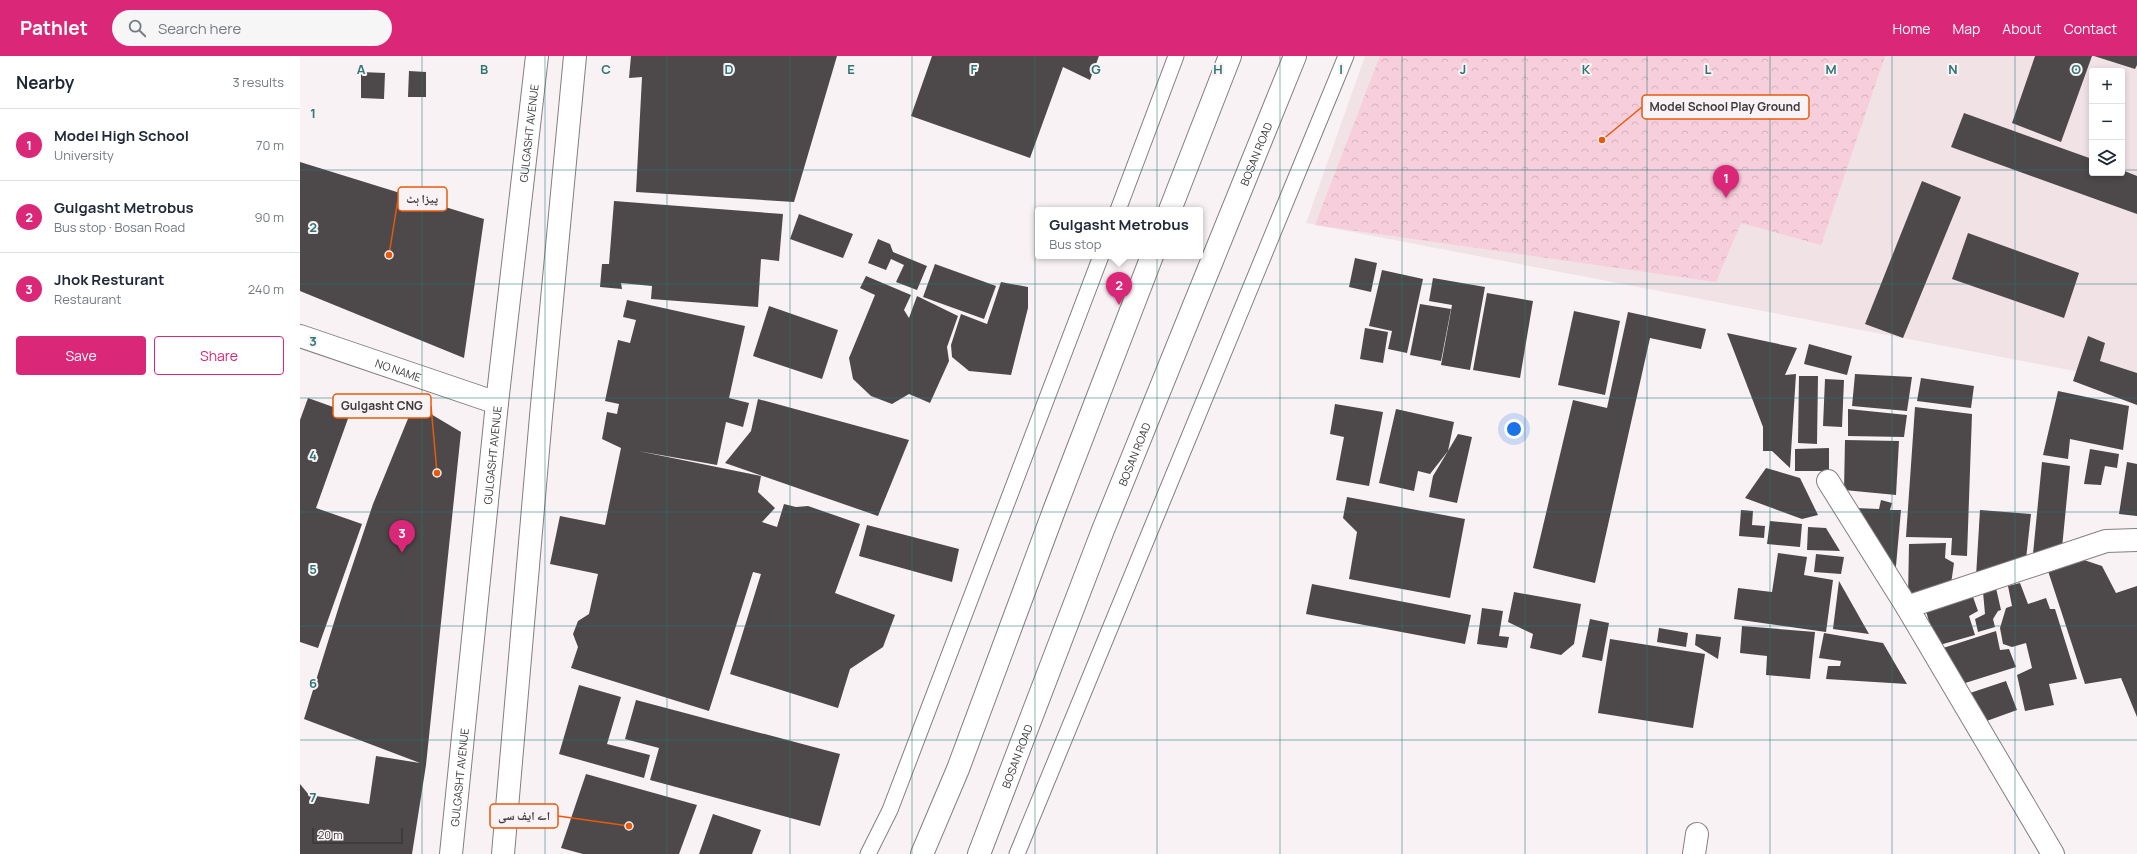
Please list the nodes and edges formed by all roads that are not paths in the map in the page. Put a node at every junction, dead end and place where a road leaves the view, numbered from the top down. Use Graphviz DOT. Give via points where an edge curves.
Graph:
graph roads {
  1 [pos="537,56"];
  2 [pos="575,56"];
  3 [pos="1176,56"];
  4 [pos="1230,56"];
  5 [pos="1295,56"];
  6 [pos="1346,56"];
  7 [pos="1119,207"];
  8 [pos="1171,207"];
  9 [pos="1100,259"];
  10 [pos="1151,259"];
  11 [pos="300,336"];
  12 [pos="497,403"];
  13 [pos="1828,481"];
  14 [pos="2137,540"];
  15 [pos="1906,607"];
  16 [pos="451,854"];
  17 [pos="503,854"];
  18 [pos="868,854"];
  19 [pos="922,854"];
  20 [pos="980,854"];
  21 [pos="1017,854"];
  22 [pos="2052,854"];
  1 -- 12 [label="street, GULGASHT AVENUE"];
  2 -- 17 [label="street"];
  3 -- 7 [label="lane"];
  4 -- 8 [label="street"];
  5 -- 20 [label="street, BOSAN ROAD" via="1103,530"];
  6 -- 21 [label="lane"];
  9 -- 18 [label="lane" via="892,803"];
  10 -- 19 [label="street" via="1057,500 958,769"];
  11 -- 12 [label="street, NO NAME"];
  12 -- 16 [label="street, GULGASHT AVENUE"];
  13 -- 15 [label="street"];
  14 -- 15 [label="street" via="2106,540"];
  15 -- 22 [label="street"];
}
